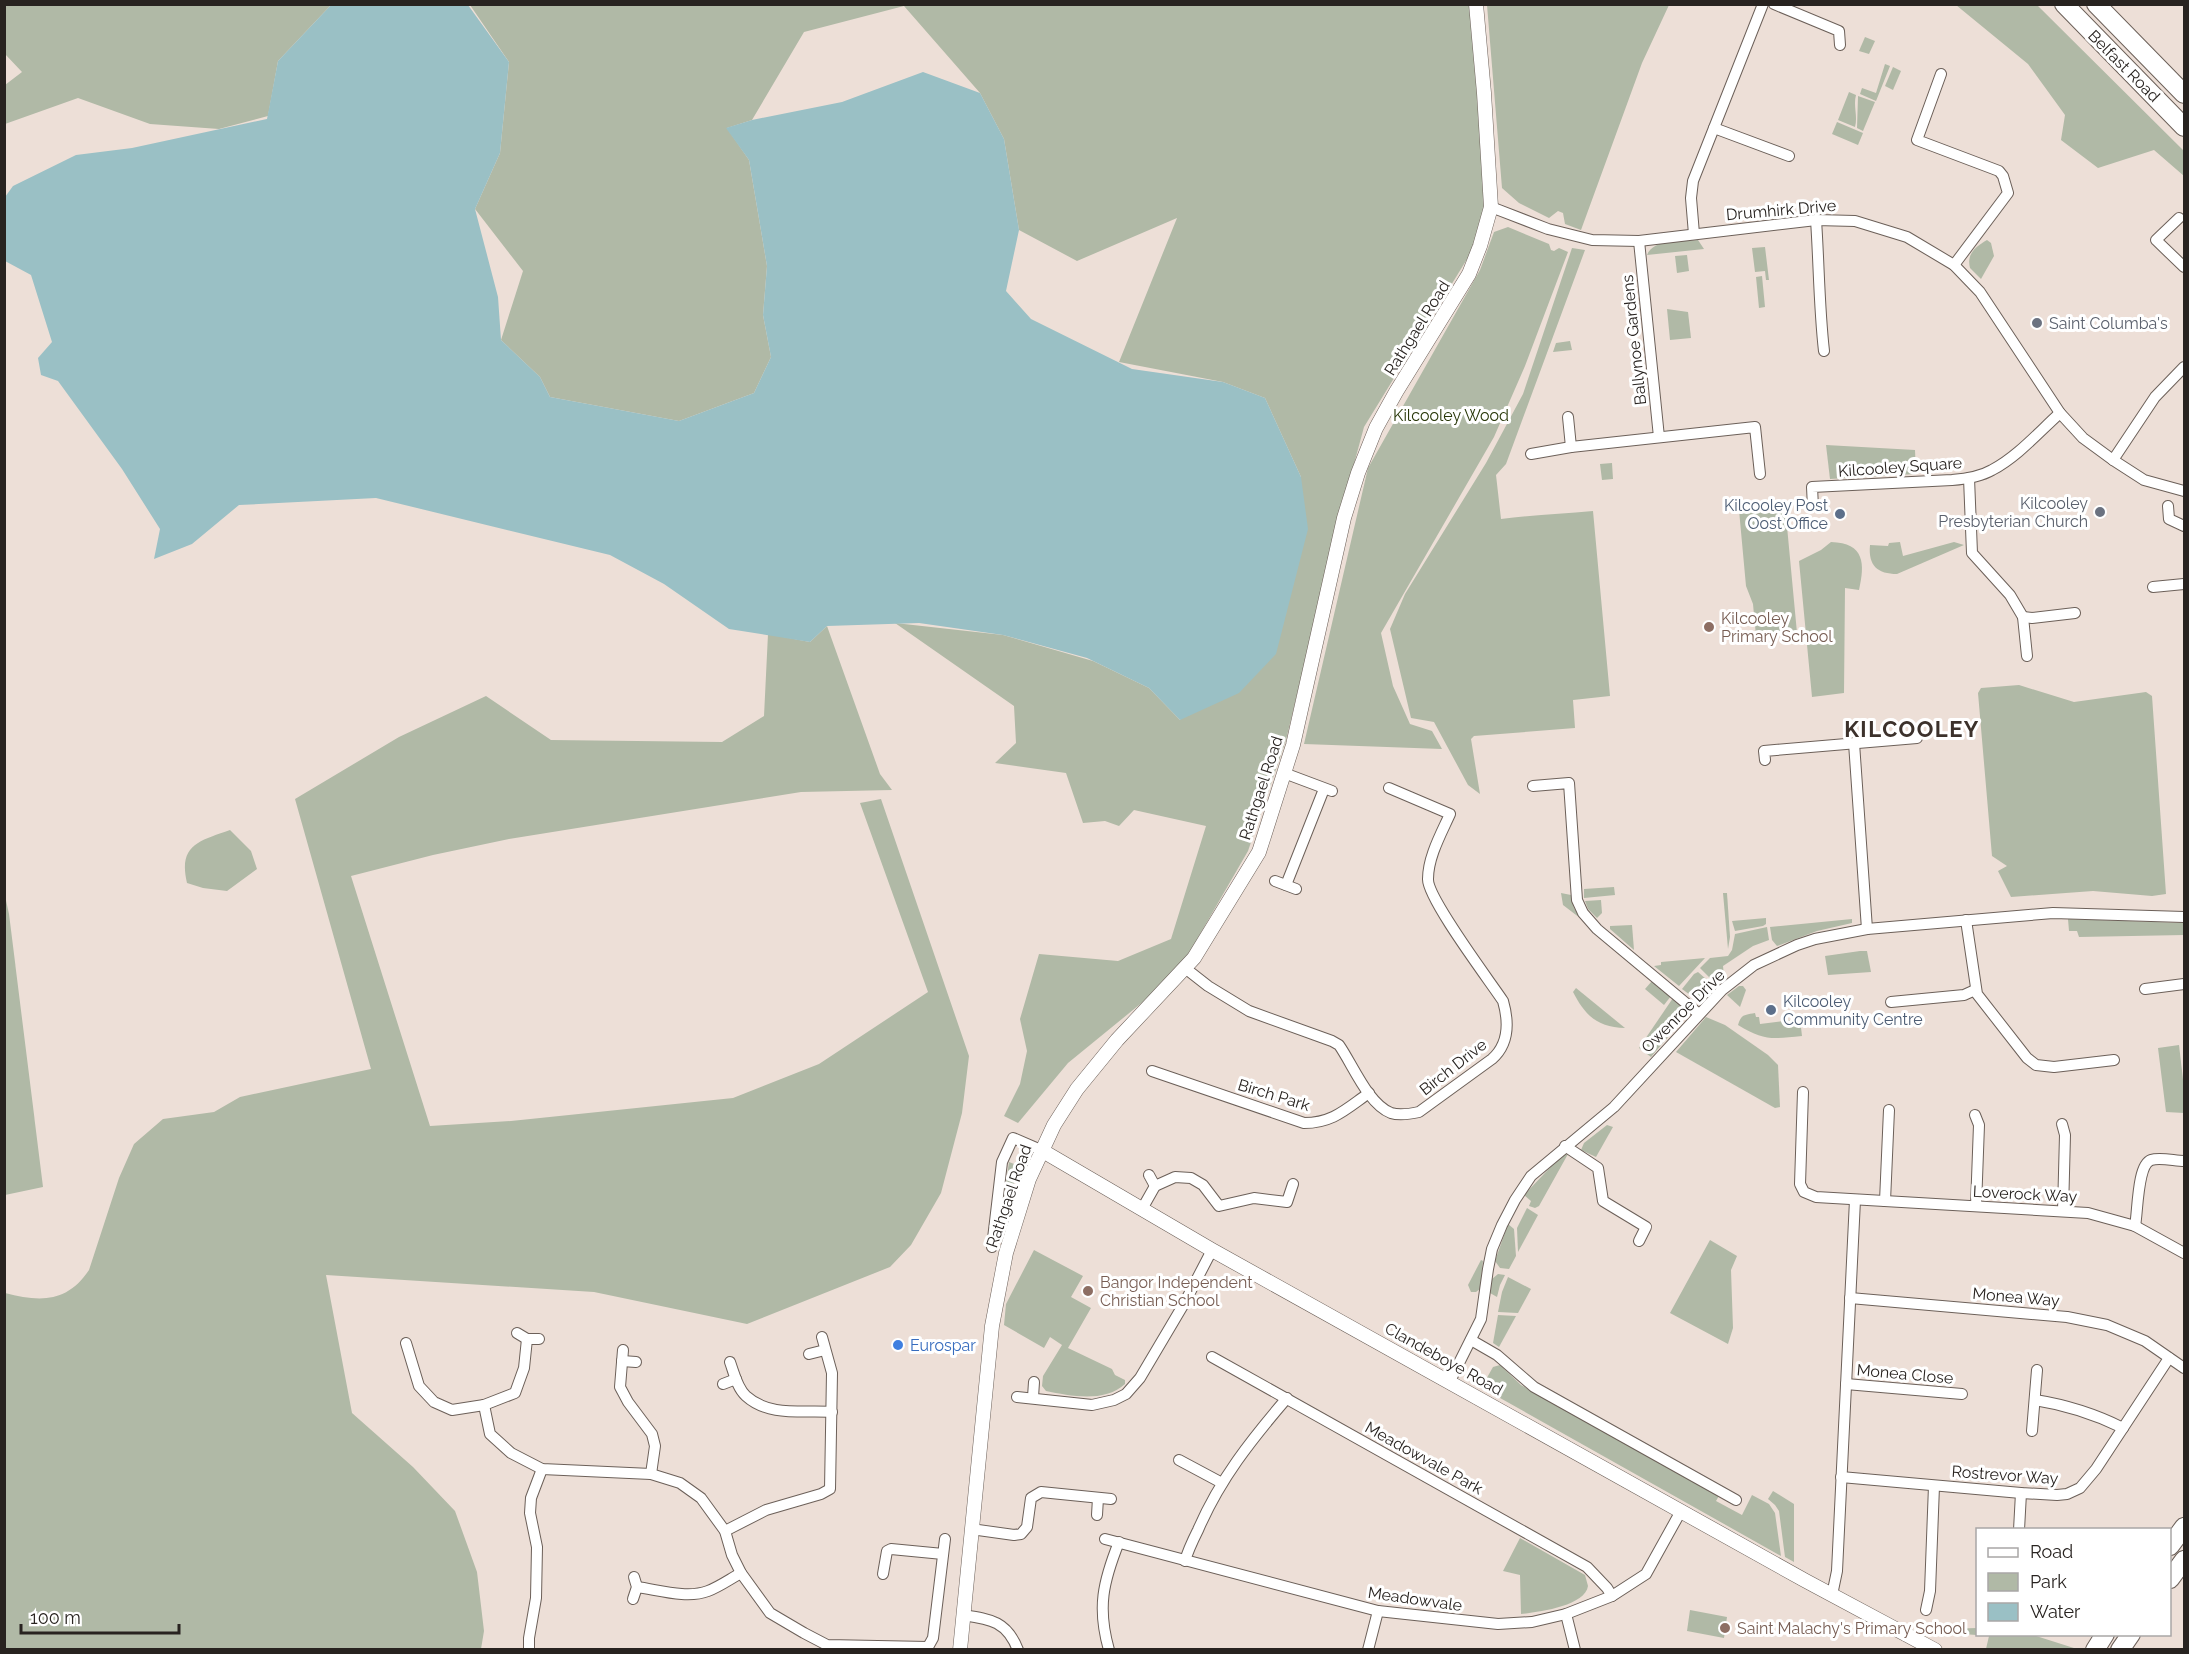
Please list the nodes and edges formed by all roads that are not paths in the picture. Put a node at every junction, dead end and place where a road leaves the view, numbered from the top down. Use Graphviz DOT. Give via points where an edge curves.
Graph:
graph roads {
  1 [pos="1476,4"];
  2 [pos="1763,4"];
  3 [pos="1774,4"];
  4 [pos="2064,4"];
  5 [pos="2096,4"];
  6 [pos="1840,45"];
  7 [pos="1941,74"];
  8 [pos="2184,94"];
  9 [pos="2184,127"];
  10 [pos="1714,128"];
  11 [pos="1789,156"];
  12 [pos="1491,207"];
  13 [pos="2180,218"];
  14 [pos="1816,220"];
  15 [pos="1694,234"];
  16 [pos="1639,241"];
  17 [pos="1954,265"];
  18 [pos="2184,267"];
  19 [pos="1824,351"];
  20 [pos="2184,367"];
  21 [pos="2060,413"];
  22 [pos="1568,417"];
  23 [pos="1659,437"];
  24 [pos="1571,447"];
  25 [pos="1531,454"];
  26 [pos="2113,460"];
  27 [pos="1760,474"];
  28 [pos="1969,478"];
  29 [pos="2184,492"];
  30 [pos="2168,506"];
  31 [pos="1813,507"];
  32 [pos="2184,526"];
  33 [pos="2184,584"];
  34 [pos="2153,587"];
  35 [pos="2075,613"];
  36 [pos="2023,617"];
  37 [pos="2027,656"];
  38 [pos="1917,738"];
  39 [pos="1854,743"];
  40 [pos="1765,760"];
  41 [pos="1284,774"];
  42 [pos="1533,786"];
  43 [pos="1389,788"];
  44 [pos="1275,881"];
  45 [pos="2184,917"];
  46 [pos="1966,920"];
  47 [pos="1867,929"];
  48 [pos="1185,968"];
  49 [pos="2184,984"];
  50 [pos="2145,989"];
  51 [pos="1975,990"];
  52 [pos="1890,1002"];
  53 [pos="1700,1014"];
  54 [pos="2114,1060"];
  55 [pos="1152,1071"];
  56 [pos="1164,1076"];
  57 [pos="1159,1087"];
  58 [pos="1803,1092"];
  59 [pos="1369,1093"];
  60 [pos="1889,1110"];
  61 [pos="1975,1115"];
  62 [pos="2062,1124"];
  63 [pos="1565,1146"];
  64 [pos="1041,1150"];
  65 [pos="2184,1161"];
  66 [pos="1149,1175"];
  67 [pos="1293,1184"];
  68 [pos="1155,1186"];
  69 [pos="1855,1200"];
  70 [pos="1885,1201"];
  71 [pos="1976,1206"];
  72 [pos="1142,1209"];
  73 [pos="2063,1211"];
  74 [pos="2135,1226"];
  75 [pos="1639,1241"];
  76 [pos="992,1247"];
  77 [pos="1212,1250"];
  78 [pos="2184,1252"];
  79 [pos="1850,1298"];
  80 [pos="822,1337"];
  81 [pos="539,1339"];
  82 [pos="1472,1341"];
  83 [pos="406,1343"];
  84 [pos="825,1350"];
  85 [pos="809,1354"];
  86 [pos="1212,1356"];
  87 [pos="2169,1358"];
  88 [pos="636,1362"];
  89 [pos="730,1362"];
  90 [pos="2184,1368"];
  91 [pos="2037,1370"];
  92 [pos="736,1379"];
  93 [pos="1450,1381"];
  94 [pos="1034,1382"];
  95 [pos="723,1384"];
  96 [pos="1846,1384"];
  97 [pos="1962,1394"];
  98 [pos="1017,1397"];
  99 [pos="1033,1397"];
  100 [pos="1287,1398"];
  101 [pos="2035,1400"];
  102 [pos="484,1405"];
  103 [pos="832,1412"];
  104 [pos="2123,1428"];
  105 [pos="2032,1431"];
  106 [pos="1179,1460"];
  107 [pos="542,1469"];
  108 [pos="651,1474"];
  109 [pos="1841,1478"];
  110 [pos="1222,1483"];
  111 [pos="1934,1486"];
  112 [pos="2021,1493"];
  113 [pos="1098,1498"];
  114 [pos="1111,1499"];
  115 [pos="1736,1500"];
  116 [pos="1681,1511"];
  117 [pos="1097,1515"];
  118 [pos="2184,1527"];
  119 [pos="2019,1528"];
  120 [pos="971,1529"];
  121 [pos="725,1531"];
  122 [pos="945,1539"];
  123 [pos="1105,1539"];
  124 [pos="1119,1542"];
  125 [pos="2171,1543"];
  126 [pos="943,1554"];
  127 [pos="2184,1560"];
  128 [pos="1185,1561"];
  129 [pos="741,1573"];
  130 [pos="883,1574"];
  131 [pos="2171,1578"];
  132 [pos="1832,1595"];
  133 [pos="1612,1596"];
  134 [pos="633,1599"];
  135 [pos="1926,1610"];
  136 [pos="1378,1611"];
  137 [pos="1566,1614"];
  138 [pos="963,1616"];
  139 [pos="2104,1636"];
  140 [pos="2117,1636"];
  141 [pos="2130,1636"];
  142 [pos="827,1647"];
  143 [pos="529,1650"];
  144 [pos="960,1650"];
  145 [pos="1018,1650"];
  146 [pos="1109,1650"];
  147 [pos="1368,1650"];
  148 [pos="1575,1650"];
  149 [pos="1935,1650"];
  150 [pos="2095,1650"];
  151 [pos="2109,1650"];
  152 [pos="2120,1650"];
  1 -- 12 [label="street, Rathgael Road"];
  2 -- 10 [label="street"];
  3 -- 6 [label="street" via="1839,31"];
  4 -- 9 [label="highway, Belfast Road"];
  5 -- 8 [label="highway, Belfast Road"];
  7 -- 17 [label="street" via="1917,140 1999,171 2008,193"];
  10 -- 11 [label="street"];
  10 -- 15 [label="street" via="1693,181"];
  12 -- 16 [label="street, Drumhirk Drive" via="1582,238"];
  12 -- 41 [label="street, Rathgael Road" via="1469,274 1396,392 1358,473"];
  13 -- 18 [label="street" via="2156,240"];
  14 -- 15 [label="street, Drumhirk Drive"];
  14 -- 17 [label="street, Drumhirk Drive" via="1855,221 1907,237"];
  14 -- 19 [label="street"];
  15 -- 16 [label="street, Drumhirk Drive"];
  16 -- 23 [label="street, Ballynoe Gardens"];
  17 -- 21 [label="street, Drumhirk Drive" via="1980,292"];
  20 -- 26 [label="street" via="2155,397"];
  21 -- 26 [label="street, Drumhirk Drive" via="2083,438"];
  21 -- 28 [label="street, Kilcooley Square" via="1992,470"];
  22 -- 24 [label="street"];
  23 -- 24 [label="street"];
  23 -- 27 [label="street" via="1755,427"];
  24 -- 25 [label="street"];
  26 -- 29 [label="street, Drumhirk Drive" via="2144,480"];
  28 -- 31 [label="street, Kilcooley Square" via="1812,487"];
  28 -- 36 [label="street" via="1972,553 2010,595"];
  30 -- 32 [label="street" via="2169,519"];
  33 -- 34 [label="street"];
  35 -- 36 [label="street"];
  36 -- 37 [label="street"];
  38 -- 39 [label="street"];
  39 -- 40 [label="street" via="1764,751"];
  39 -- 47 [label="street"];
  41 -- 44 [label="street" via="1328,790 1291,887"];
  41 -- 48 [label="street, Rathgael Road" via="1259,852"];
  42 -- 53 [label="street" via="1569,783 1577,900 1583,913"];
  43 -- 59 [label="street, Birch Drive" via="1450,814 1433,854 1428,887 1503,1001 1506,1038 1498,1054 1419,1112 1390,1113"];
  45 -- 46 [label="street, Owenroe Drive" via="2053,913"];
  46 -- 47 [label="street, Owenroe Drive"];
  46 -- 51 [label="street"];
  47 -- 53 [label="street, Owenroe Drive" via="1815,939 1754,965"];
  48 -- 59 [label="street, Birch Drive" via="1249,1011 1339,1045"];
  48 -- 64 [label="street, Rathgael Road" via="1116,1040 1077,1089"];
  49 -- 50 [label="street"];
  51 -- 52 [label="street" via="1964,995"];
  51 -- 54 [label="street" via="2036,1065 2054,1067"];
  53 -- 63 [label="street, Owenroe Drive" via="1614,1107"];
  55 -- 56 [label="street, Birch Park"];
  56 -- 57 [label="street"];
  56 -- 59 [label="street, Birch Park" via="1304,1123 1332,1119"];
  58 -- 69 [label="street, Loverock Way" via="1800,1184 1804,1192 1816,1197"];
  60 -- 70 [label="street"];
  61 -- 71 [label="street" via="1979,1125"];
  62 -- 73 [label="street"];
  63 -- 75 [label="street" via="1598,1168 1603,1201 1646,1227"];
  63 -- 82 [label="street, Owenroe Drive" via="1531,1176 1502,1225 1492,1250 1480,1319"];
  64 -- 72 [label="street, Clandeboye Road"];
  64 -- 76 [label="street" via="1013,1138 1002,1162"];
  64 -- 120 [label="street, Rathgael Road" via="1009,1241 992,1326"];
  65 -- 74 [label="street" via="2152,1160 2144,1166"];
  66 -- 68 [label="street"];
  67 -- 68 [label="street" via="1287,1203 1254,1198 1219,1206 1203,1185 1191,1178 1174,1177"];
  68 -- 72 [label="street"];
  69 -- 70 [label="street, Loverock Way"];
  69 -- 79 [label="street"];
  70 -- 71 [label="street, Loverock Way"];
  71 -- 73 [label="street, Loverock Way"];
  72 -- 77 [label="street, Clandeboye Road"];
  73 -- 74 [label="street, Loverock Way" via="2088,1213"];
  74 -- 78 [label="street, Loverock Way"];
  77 -- 93 [label="street, Clandeboye Road"];
  77 -- 99 [label="street" via="1140,1378 1126,1394 1092,1405"];
  79 -- 87 [label="street, Monea Way" via="2067,1317 2117,1329 2145,1341"];
  79 -- 96 [label="street"];
  80 -- 84 [label="street"];
  81 -- 102 [label="street" via="522,1336 524,1368 515,1393"];
  82 -- 93 [label="street, Owenroe Drive"];
  82 -- 115 [label="street" via="1497,1355 1534,1387"];
  83 -- 102 [label="street" via="419,1386 434,1402 452,1410"];
  84 -- 85 [label="street"];
  84 -- 103 [label="street" via="832,1373"];
  86 -- 100 [label="street, Meadowvale Park"];
  87 -- 90 [label="street"];
  87 -- 104 [label="street, Rostrevor Way"];
  88 -- 108 [label="street" via="622,1355 620,1387 652,1434 655,1446"];
  89 -- 92 [label="street"];
  91 -- 101 [label="street"];
  92 -- 95 [label="street"];
  92 -- 103 [label="street" via="745,1396 766,1409"];
  93 -- 116 [label="street, Clandeboye Road"];
  94 -- 99 [label="street"];
  96 -- 97 [label="street, Monea Close"];
  96 -- 109 [label="street"];
  98 -- 99 [label="street"];
  100 -- 110 [label="street" via="1243,1450"];
  100 -- 133 [label="street, Meadowvale Park" via="1587,1567"];
  101 -- 104 [label="street" via="2068,1406"];
  101 -- 105 [label="street"];
  102 -- 107 [label="street" via="490,1434 511,1453"];
  103 -- 121 [label="street" via="830,1489 766,1510"];
  104 -- 112 [label="street, Rostrevor Way" via="2080,1488 2057,1495"];
  106 -- 110 [label="street"];
  107 -- 108 [label="street"];
  107 -- 143 [label="street" via="530,1513 537,1547"];
  108 -- 121 [label="street" via="680,1483 701,1498"];
  109 -- 111 [label="street, Rostrevor Way"];
  109 -- 132 [label="street" via="1837,1571"];
  110 -- 128 [label="street"];
  111 -- 112 [label="street, Rostrevor Way"];
  111 -- 135 [label="street"];
  112 -- 119 [label="street"];
  113 -- 114 [label="street"];
  113 -- 117 [label="street"];
  113 -- 120 [label="street" via="1041,1492 1031,1498 1027,1527 1021,1534"];
  116 -- 132 [label="street, Clandeboye Road"];
  116 -- 133 [label="street, Meadowvale" via="1646,1574"];
  118 -- 125 [label="highway"];
  120 -- 138 [label="street, Rathgael Road"];
  121 -- 129 [label="street"];
  122 -- 126 [label="street"];
  123 -- 124 [label="street, Meadowvale"];
  124 -- 128 [label="street, Meadowvale"];
  124 -- 146 [label="street" via="1101,1604"];
  126 -- 130 [label="street" via="882,1548"];
  126 -- 142 [label="street" via="933,1638 928,1647"];
  127 -- 131 [label="highway"];
  128 -- 136 [label="street, Meadowvale"];
  129 -- 134 [label="street" via="699,1593 681,1593 636,1582"];
  129 -- 142 [label="street" via="770,1613"];
  132 -- 149 [label="street, Clandeboye Road"];
  133 -- 137 [label="street, Meadowvale"];
  136 -- 137 [label="street, Meadowvale" via="1498,1624"];
  136 -- 147 [label="street"];
  137 -- 148 [label="street"];
  138 -- 144 [label="street, Rathgael Road"];
  138 -- 145 [label="street" via="999,1624"];
  139 -- 150 [label="highway"];
  140 -- 151 [label="highway"];
  141 -- 152 [label="highway"];
}
